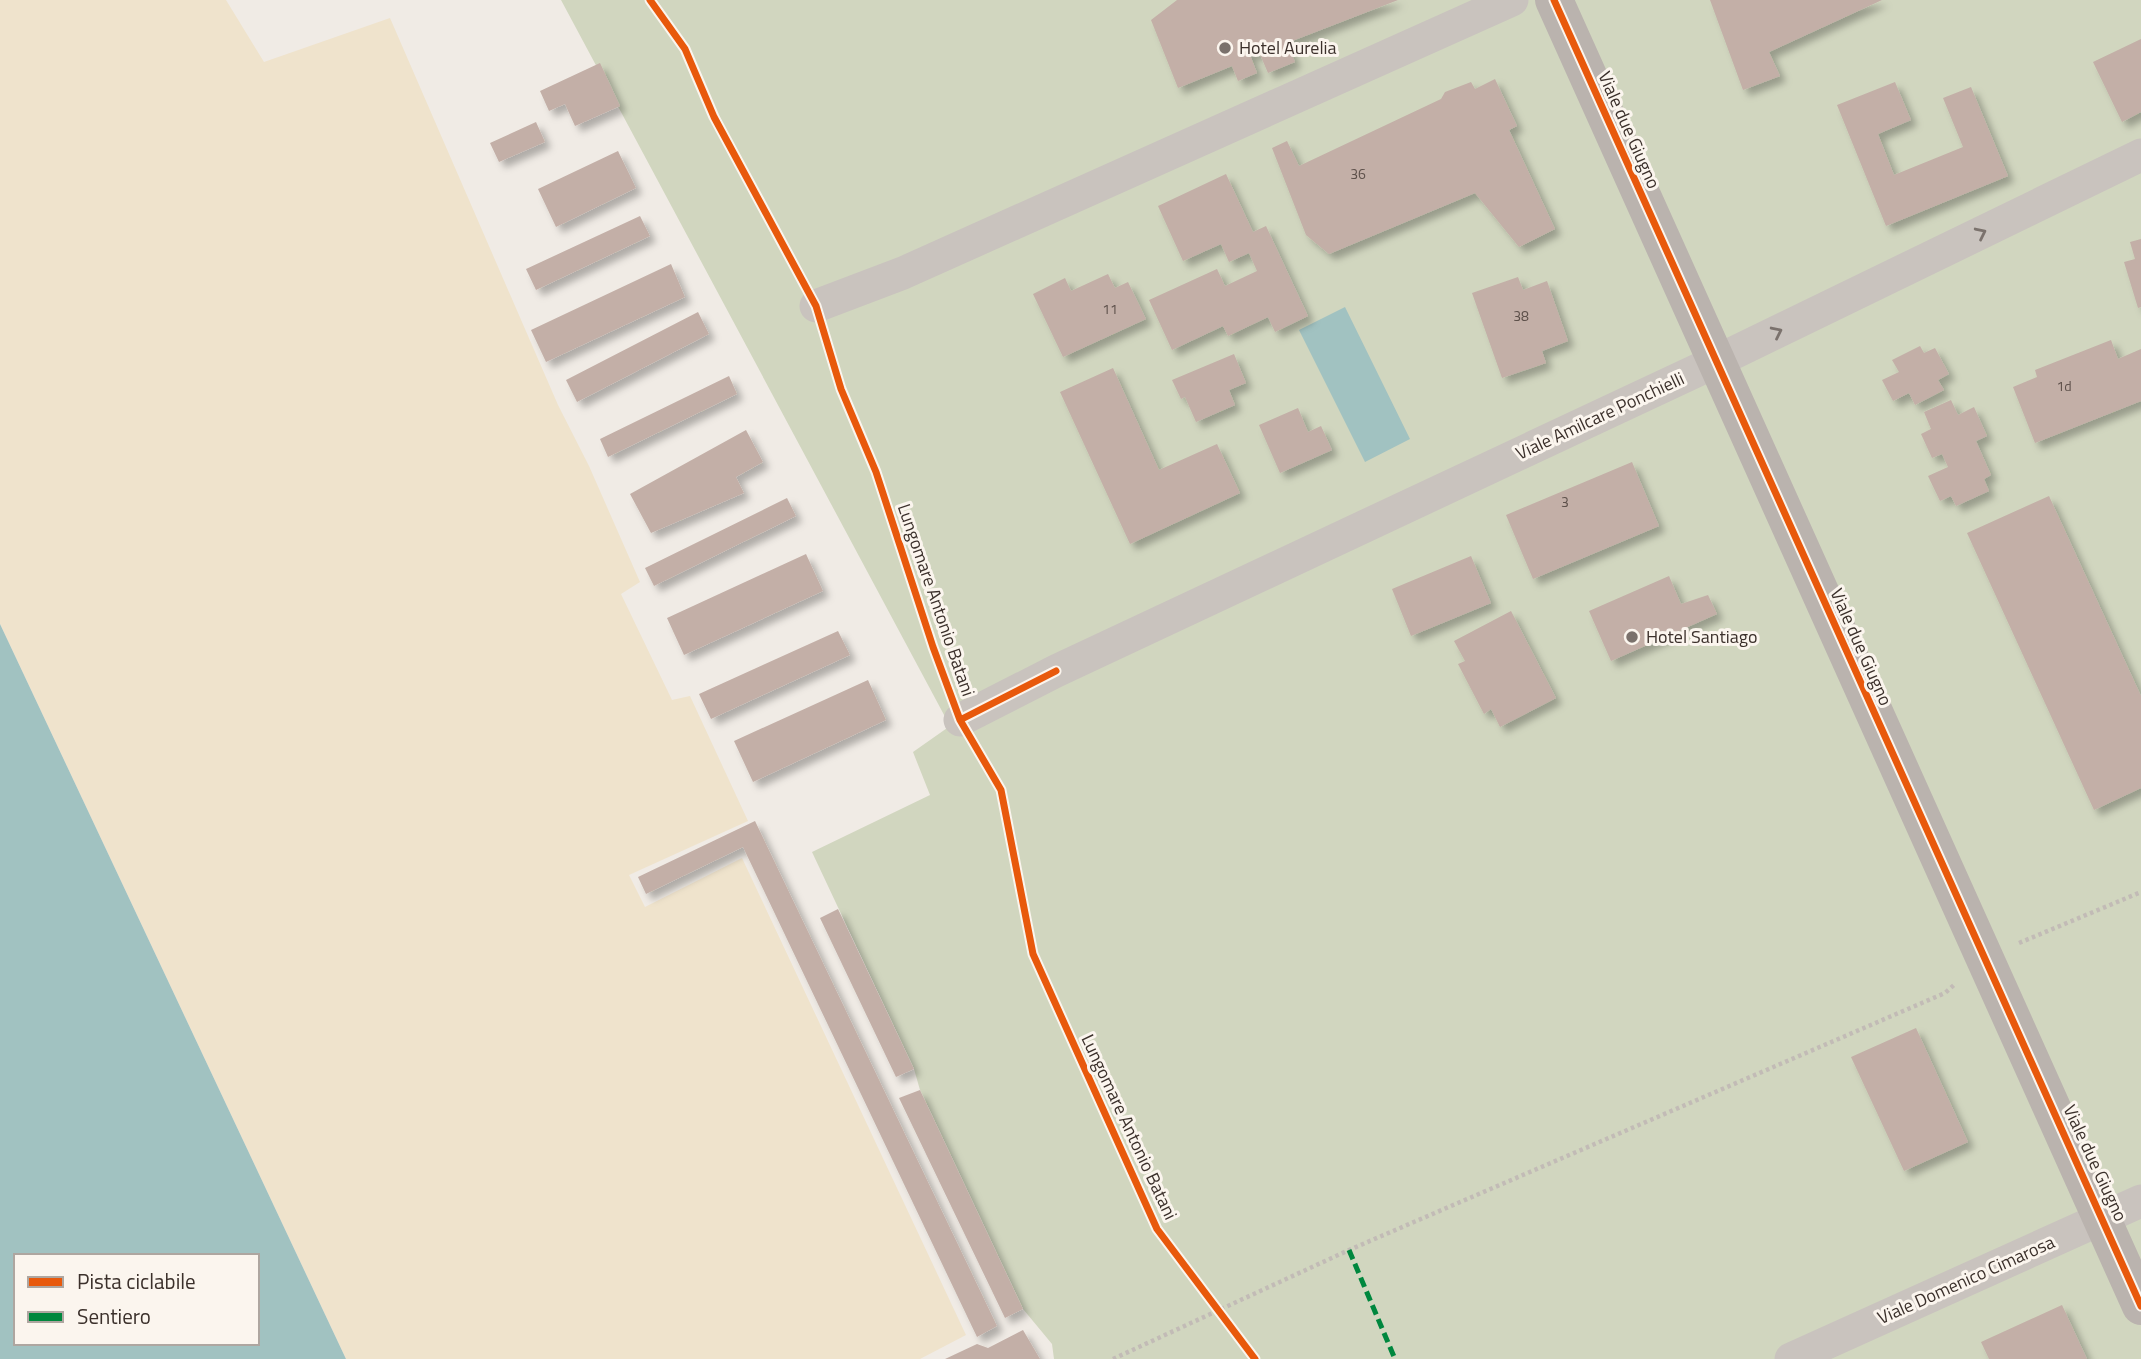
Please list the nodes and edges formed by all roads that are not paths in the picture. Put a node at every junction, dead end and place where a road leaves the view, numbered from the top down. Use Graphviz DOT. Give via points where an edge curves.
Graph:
graph roads {
  1 [pos="1512,0"];
  2 [pos="1554,0"];
  3 [pos="2141,155"];
  4 [pos="816,306"];
  5 [pos="1715,362"];
  6 [pos="960,720"];
  7 [pos="2141,1201"];
  8 [pos="2102,1217"];
  9 [pos="2141,1306"];
  10 [pos="1791,1359"];
  1 -- 4 [label="street" via="903,273"];
  2 -- 5 [label="street, Viale due Giugno"];
  5 -- 3 [label="street, Viale Amilcare Ponchielli, one-way"];
  5 -- 6 [label="street, Viale Amilcare Ponchielli"];
  5 -- 8 [label="street, Viale due Giugno"];
  7 -- 8 [label="street, Viale Domenico Cimarosa"];
  8 -- 9 [label="street, Viale due Giugno"];
  8 -- 10 [label="street, Viale Domenico Cimarosa"];
}
